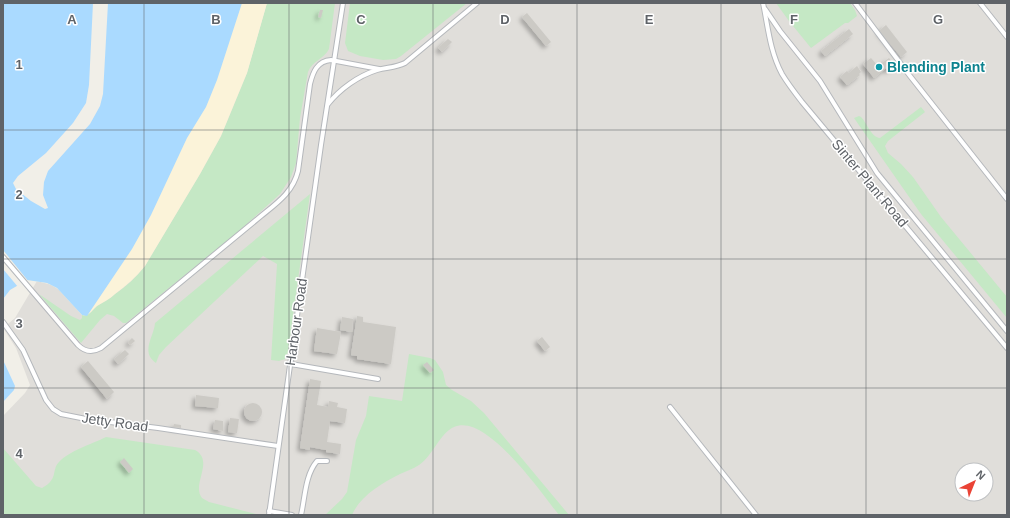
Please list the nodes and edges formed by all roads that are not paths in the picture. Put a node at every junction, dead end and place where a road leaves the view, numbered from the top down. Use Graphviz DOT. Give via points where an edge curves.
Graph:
graph roads {
  1 [pos="343,3"];
  2 [pos="477,3"];
  3 [pos="855,3"];
  4 [pos="980,3"];
  5 [pos="763,4"];
  6 [pos="1007,37"];
  7 [pos="334,61"];
  8 [pos="379,69"];
  9 [pos="327,106"];
  10 [pos="1007,199"];
  11 [pos="3,257"];
  12 [pos="3,322"];
  13 [pos="1007,331"];
  14 [pos="1007,348"];
  15 [pos="291,364"];
  16 [pos="378,379"];
  17 [pos="670,407"];
  18 [pos="278,446"];
  19 [pos="327,462"];
  20 [pos="269,513"];
  21 [pos="292,515"];
  22 [pos="301,515"];
  23 [pos="756,515"];
  1 -- 7 [label="lane"];
  2 -- 8 [label="lane" via="405,63 395,68"];
  3 -- 10 [label="lane"];
  4 -- 6 [label="lane"];
  5 -- 13 [label="lane" via="780,31 820,81 877,173"];
  5 -- 14 [label="lane, Sinter Plant Road" via="771,45 778,66 787,81"];
  7 -- 8 [label="lane"];
  7 -- 9 [label="lane"];
  7 -- 11 [label="lane" via="322,63 312,75 298,171 294,183 286,194 100,348 92,351 80,347"];
  8 -- 9 [label="lane" via="349,85"];
  9 -- 15 [label="lane, Harbour Road"];
  12 -- 18 [label="lane, Jetty Road" via="23,350 46,400 61,414"];
  15 -- 16 [label="lane"];
  15 -- 18 [label="lane, Harbour Road"];
  17 -- 23 [label="lane"];
  18 -- 20 [label="lane, Harbour Road"];
  19 -- 22 [label="lane" via="320,460 314,465"];
  20 -- 21 [label="lane"];
}
